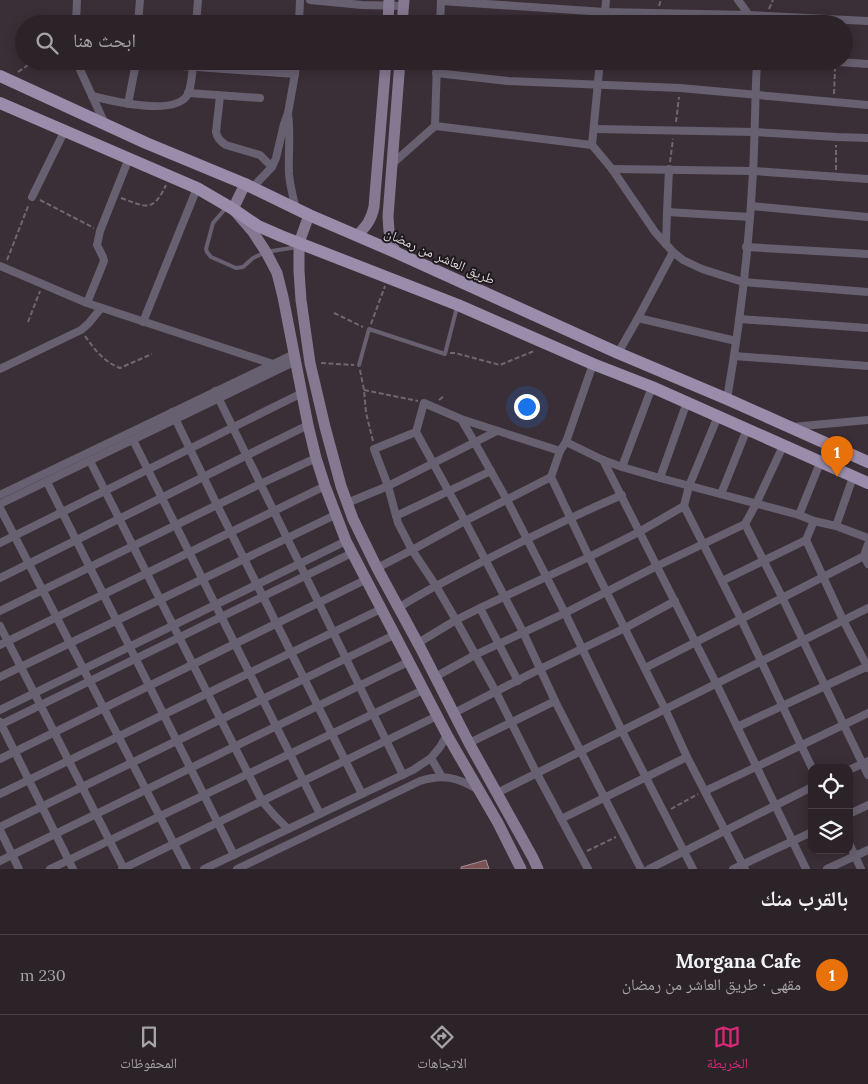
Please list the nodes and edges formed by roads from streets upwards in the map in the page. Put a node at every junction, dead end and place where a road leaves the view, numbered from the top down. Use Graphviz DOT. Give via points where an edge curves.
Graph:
graph roads {
  1 [pos="77,0"];
  2 [pos="140,0"];
  3 [pos="198,0"];
  4 [pos="300,0"];
  5 [pos="310,0"];
  6 [pos="606,0"];
  7 [pos="738,0"];
  8 [pos="441,1"];
  9 [pos="389,3"];
  10 [pos="403,3"];
  11 [pos="515,3"];
  12 [pos="605,12"];
  13 [pos="76,15"];
  14 [pos="139,15"];
  15 [pos="197,15"];
  16 [pos="299,15"];
  17 [pos="440,15"];
  18 [pos="605,15"];
  19 [pos="680,15"];
  20 [pos="752,15"];
  21 [pos="853,21"];
  22 [pos="868,21"];
  23 [pos="853,63"];
  24 [pos="868,64"];
  25 [pos="80,70"];
  26 [pos="135,70"];
  27 [pos="192,70"];
  28 [pos="260,70"];
  29 [pos="295,70"];
  30 [pos="385,70"];
  31 [pos="399,70"];
  32 [pos="436,70"];
  33 [pos="599,70"];
  34 [pos="756,70"];
  35 [pos="294,74"];
  36 [pos="436,74"];
  37 [pos="4,78"];
  38 [pos="598,84"];
  39 [pos="188,94"];
  40 [pos="92,96"];
  41 [pos="220,96"];
  42 [pos="755,96"];
  43 [pos="260,98"];
  44 [pos="0,103"];
  45 [pos="128,104"];
  46 [pos="868,105"];
  47 [pos="288,113"];
  48 [pos="105,124"];
  49 [pos="434,126"];
  50 [pos="594,128"];
  51 [pos="64,130"];
  52 [pos="754,132"];
  53 [pos="868,138"];
  54 [pos="592,145"];
  55 [pos="129,158"];
  56 [pos="392,164"];
  57 [pos="272,167"];
  58 [pos="612,168"];
  59 [pos="669,169"];
  60 [pos="753,171"];
  61 [pos="868,179"];
  62 [pos="248,186"];
  63 [pos="197,188"];
  64 [pos="32,196"];
  65 [pos="751,206"];
  66 [pos="231,208"];
  67 [pos="296,209"];
  68 [pos="667,212"];
  69 [pos="309,215"];
  70 [pos="750,217"];
  71 [pos="868,217"];
  72 [pos="357,236"];
  73 [pos="666,244"];
  74 [pos="299,245"];
  75 [pos="746,248"];
  76 [pos="395,252"];
  77 [pos="672,252"];
  78 [pos="868,254"];
  79 [pos="2,267"];
  80 [pos="743,282"];
  81 [pos="868,292"];
  82 [pos="87,303"];
  83 [pos="101,308"];
  84 [pos="638,318"];
  85 [pos="739,319"];
  86 [pos="143,322"];
  87 [pos="868,328"];
  88 [pos="736,341"];
  89 [pos="618,353"];
  90 [pos="734,356"];
  91 [pos="295,357"];
  92 [pos="272,364"];
  93 [pos="593,364"];
  94 [pos="868,366"];
  95 [pos="283,368"];
  96 [pos="0,369"];
  97 [pos="652,387"];
  98 [pos="302,394"];
  99 [pos="217,395"];
  100 [pos="727,399"];
  101 [pos="687,402"];
  102 [pos="174,416"];
  103 [pos="718,416"];
  104 [pos="461,419"];
  105 [pos="868,420"];
  106 [pos="308,425"];
  107 [pos="790,427"];
  108 [pos="233,428"];
  109 [pos="747,429"];
  110 [pos="497,431"];
  111 [pos="416,432"];
  112 [pos="807,434"];
  113 [pos="133,440"];
  114 [pos="566,442"];
  115 [pos="475,443"];
  116 [pos="783,446"];
  117 [pos="190,449"];
  118 [pos="560,451"];
  119 [pos="246,456"];
  120 [pos="316,458"];
  121 [pos="603,460"];
  122 [pos="90,461"];
  123 [pos="864,461"];
  124 [pos="434,463"];
  125 [pos="822,463"];
  126 [pos="622,467"];
  127 [pos="148,470"];
  128 [pos="491,471"];
  129 [pos="203,477"];
  130 [pos="551,477"];
  131 [pos="853,477"];
  132 [pos="660,478"];
  133 [pos="48,482"];
  134 [pos="868,483"];
  135 [pos="260,484"];
  136 [pos="325,486"];
  137 [pos="388,486"];
  138 [pos="689,486"];
  139 [pos="105,491"];
  140 [pos="449,491"];
  141 [pos="721,494"];
  142 [pos="0,495"];
  143 [pos="622,495"];
  144 [pos="162,497"];
  145 [pos="507,500"];
  146 [pos="347,502"];
  147 [pos="0,504"];
  148 [pos="756,504"];
  149 [pos="217,505"];
  150 [pos="684,506"];
  151 [pos="0,508"];
  152 [pos="274,511"];
  153 [pos="63,512"];
  154 [pos="335,515"];
  155 [pos="799,515"];
  156 [pos="396,516"];
  157 [pos="570,518"];
  158 [pos="119,519"];
  159 [pos="465,521"];
  160 [pos="814,521"];
  161 [pos="744,524"];
  162 [pos="176,525"];
  163 [pos="836,526"];
  164 [pos="231,532"];
  165 [pos="639,532"];
  166 [pos="14,536"];
  167 [pos="286,537"];
  168 [pos="868,538"];
  169 [pos="527,539"];
  170 [pos="76,540"];
  171 [pos="806,540"];
  172 [pos="346,542"];
  173 [pos="0,543"];
  174 [pos="704,543"];
  175 [pos="868,544"];
  176 [pos="133,546"];
  177 [pos="412,550"];
  178 [pos="190,553"];
  179 [pos="352,553"];
  180 [pos="864,556"];
  181 [pos="589,557"];
  182 [pos="244,558"];
  183 [pos="485,560"];
  184 [pos="763,561"];
  185 [pos="28,564"];
  186 [pos="300,564"];
  187 [pos="868,564"];
  188 [pos="657,566"];
  189 [pos="90,567"];
  190 [pos="377,568"];
  191 [pos="147,573"];
  192 [pos="305,576"];
  193 [pos="546,576"];
  194 [pos="823,577"];
  195 [pos="0,578"];
  196 [pos="202,578"];
  197 [pos="366,580"];
  198 [pos="722,581"];
  199 [pos="257,585"];
  200 [pos="436,586"];
  201 [pos="42,590"];
  202 [pos="608,592"];
  203 [pos="104,594"];
  204 [pos="263,596"];
  205 [pos="504,597"];
  206 [pos="782,597"];
  207 [pos="160,599"];
  208 [pos="675,601"];
  209 [pos="319,603"];
  210 [pos="216,605"];
  211 [pos="398,608"];
  212 [pos="480,608"];
  213 [pos="868,608"];
  214 [pos="381,609"];
  215 [pos="0,611"];
  216 [pos="565,613"];
  217 [pos="222,616"];
  218 [pos="57,618"];
  219 [pos="741,618"];
  220 [pos="117,620"];
  221 [pos="456,620"];
  222 [pos="843,620"];
  223 [pos="277,624"];
  224 [pos="0,626"];
  225 [pos="174,626"];
  226 [pos="625,628"];
  227 [pos="333,632"];
  228 [pos="523,632"];
  229 [pos="394,635"];
  230 [pos="179,637"];
  231 [pos="803,640"];
  232 [pos="695,642"];
  233 [pos="4,643"];
  234 [pos="70,643"];
  235 [pos="418,643"];
  236 [pos="235,644"];
  237 [pos="499,644"];
  238 [pos="130,647"];
  239 [pos="583,649"];
  240 [pos="291,653"];
  241 [pos="475,655"];
  242 [pos="136,658"];
  243 [pos="346,658"];
  244 [pos="761,661"];
  245 [pos="408,662"];
  246 [pos="193,665"];
  247 [pos="21,667"];
  248 [pos="868,667"];
  249 [pos="645,668"];
  250 [pos="84,669"];
  251 [pos="540,669"];
  252 [pos="250,673"];
  253 [pos="0,677"];
  254 [pos="435,677"];
  255 [pos="304,679"];
  256 [pos="90,681"];
  257 [pos="518,681"];
  258 [pos="716,683"];
  259 [pos="150,686"];
  260 [pos="359,686"];
  261 [pos="825,686"];
  262 [pos="423,690"];
  263 [pos="496,692"];
  264 [pos="34,693"];
  265 [pos="208,693"];
  266 [pos="262,699"];
  267 [pos="555,701"];
  268 [pos="40,705"];
  269 [pos="318,706"];
  270 [pos="783,706"];
  271 [pos="104,709"];
  272 [pos="665,709"];
  273 [pos="0,710"];
  274 [pos="454,713"];
  275 [pos="868,713"];
  276 [pos="373,714"];
  277 [pos="164,715"];
  278 [pos="437,716"];
  279 [pos="221,719"];
  280 [pos="511,723"];
  281 [pos="0,724"];
  282 [pos="844,724"];
  283 [pos="276,727"];
  284 [pos="737,727"];
  285 [pos="622,731"];
  286 [pos="54,733"];
  287 [pos="332,734"];
  288 [pos="447,735"];
  289 [pos="118,737"];
  290 [pos="386,740"];
  291 [pos="177,741"];
  292 [pos="469,743"];
  293 [pos="801,745"];
  294 [pos="235,747"];
  295 [pos="581,751"];
  296 [pos="15,752"];
  297 [pos="290,754"];
  298 [pos="687,757"];
  299 [pos="431,758"];
  300 [pos="0,759"];
  301 [pos="345,760"];
  302 [pos="69,761"];
  303 [pos="132,763"];
  304 [pos="865,763"];
  305 [pos="810,764"];
  306 [pos="756,767"];
  307 [pos="191,768"];
  308 [pos="853,768"];
  309 [pos="536,772"];
  310 [pos="249,774"];
  311 [pos="403,775"];
  312 [pos="868,776"];
  313 [pos="442,777"];
  314 [pos="647,777"];
  315 [pos="29,780"];
  316 [pos="303,781"];
  317 [pos="82,787"];
  318 [pos="808,789"];
  319 [pos="146,790"];
  320 [pos="478,790"];
  321 [pos="705,791"];
  322 [pos="497,793"];
  323 [pos="0,794"];
  324 [pos="362,794"];
  325 [pos="204,795"];
  326 [pos="605,797"];
  327 [pos="262,801"];
  328 [pos="868,805"];
  329 [pos="775,806"];
  330 [pos="42,807"];
  331 [pos="853,812"];
  332 [pos="96,814"];
  333 [pos="320,814"];
  334 [pos="160,816"];
  335 [pos="561,819"];
  336 [pos="218,822"];
  337 [pos="0,829"];
  338 [pos="288,829"];
  339 [pos="726,830"];
  340 [pos="56,834"];
  341 [pos="808,834"];
  342 [pos="109,841"];
  343 [pos="793,841"];
  344 [pos="174,844"];
  345 [pos="868,850"];
  346 [pos="684,851"];
  347 [pos="853,852"];
  348 [pos="12,855"];
  349 [pos="234,855"];
  350 [pos="855,856"];
  351 [pos="69,860"];
  352 [pos="0,861"];
  353 [pos="744,867"];
  354 [pos="19,869"];
  355 [pos="50,869"];
  356 [pos="73,869"];
  357 [pos="123,869"];
  358 [pos="187,869"];
  359 [pos="204,869"];
  360 [pos="237,869"];
  361 [pos="521,869"];
  362 [pos="538,869"];
  363 [pos="588,869"];
  364 [pos="641,869"];
  365 [pos="648,869"];
  366 [pos="693,869"];
  367 [pos="733,869"];
  368 [pos="806,869"];
  369 [pos="827,869"];
  370 [pos="862,869"];
  1 -- 13 [label="street"];
  2 -- 14 [label="street"];
  3 -- 15 [label="street"];
  4 -- 16 [label="street"];
  5 -- 9 [label="street" via="362,5"];
  6 -- 12 [label="street"];
  7 -- 20 [label="street"];
  8 -- 11 [label="street"];
  8 -- 17 [label="street"];
  9 -- 10 [label="street"];
  11 -- 12 [label="street"];
  12 -- 18 [label="street"];
  12 -- 19 [label="street"];
  21 -- 22 [label="street"];
  23 -- 24 [label="street"];
  25 -- 40 [label="street"];
  26 -- 45 [label="street"];
  27 -- 39 [label="street"];
  28 -- 35 [label="street"];
  29 -- 35 [label="street"];
  30 -- 72 [label="main road" via="374,207 372,218"];
  31 -- 56 [label="main road"];
  32 -- 36 [label="street"];
  33 -- 38 [label="street"];
  34 -- 42 [label="street"];
  35 -- 47 [label="street"];
  36 -- 38 [label="street" via="508,81"];
  36 -- 49 [label="street"];
  37 -- 48 [label="main road, طريق العاشر من رمضان"];
  38 -- 42 [label="street"];
  38 -- 50 [label="street"];
  39 -- 41 [label="street"];
  39 -- 45 [label="street" via="171,104"];
  40 -- 45 [label="street"];
  40 -- 48 [label="street"];
  41 -- 43 [label="street"];
  41 -- 57 [label="street" via="216,132 222,143 260,155"];
  42 -- 46 [label="street"];
  42 -- 52 [label="street"];
  44 -- 51 [label="main road"];
  47 -- 57 [label="street"];
  47 -- 67 [label="street" via="290,190"];
  48 -- 62 [label="main road, طريق العاشر من رمضان"];
  49 -- 54 [label="street"];
  49 -- 56 [label="street"];
  50 -- 52 [label="street"];
  50 -- 54 [label="street"];
  51 -- 55 [label="main road"];
  51 -- 64 [label="street"];
  52 -- 53 [label="street"];
  52 -- 60 [label="street"];
  54 -- 58 [label="street"];
  55 -- 63 [label="main road"];
  55 -- 82 [label="street" via="100,231 97,245 104,261"];
  56 -- 76 [label="main road" via="388,223"];
  57 -- 62 [label="street"];
  58 -- 59 [label="street"];
  58 -- 73 [label="street"];
  59 -- 60 [label="street"];
  59 -- 68 [label="street"];
  60 -- 61 [label="street"];
  60 -- 65 [label="street"];
  62 -- 66 [label="main road"];
  62 -- 67 [label="main road, طريق العاشر من رمضان"];
  63 -- 66 [label="main road"];
  63 -- 86 [label="street"];
  65 -- 70 [label="street"];
  65 -- 71 [label="street"];
  66 -- 74 [label="main road" via="258,226"];
  66 -- 91 [label="main road" via="253,232 277,273"];
  67 -- 69 [label="main road, طريق العاشر من رمضان"];
  68 -- 70 [label="street"];
  68 -- 73 [label="street"];
  69 -- 72 [label="main road, طريق العاشر من رمضان"];
  69 -- 74 [label="main road"];
  70 -- 75 [label="street"];
  72 -- 76 [label="main road, طريق العاشر من رمضان"];
  73 -- 77 [label="street"];
  74 -- 93 [label="main road" via="458,305"];
  74 -- 146 [label="main road" via="301,300 310,363"];
  75 -- 78 [label="street"];
  75 -- 80 [label="street"];
  76 -- 89 [label="main road, طريق العاشر من رمضان"];
  77 -- 80 [label="street" via="702,269"];
  77 -- 84 [label="street"];
  79 -- 82 [label="street"];
  80 -- 81 [label="street"];
  80 -- 85 [label="street"];
  82 -- 83 [label="street"];
  83 -- 86 [label="street"];
  83 -- 96 [label="street" via="90,324 81,330"];
  84 -- 88 [label="street"];
  84 -- 89 [label="street"];
  85 -- 87 [label="street"];
  85 -- 88 [label="street"];
  86 -- 92 [label="street"];
  88 -- 90 [label="street"];
  89 -- 100 [label="main road, طريق العاشر من رمضان"];
  90 -- 94 [label="street"];
  90 -- 100 [label="street"];
  91 -- 92 [label="street"];
  91 -- 95 [label="street"];
  91 -- 98 [label="main road"];
  92 -- 95 [label="street"];
  92 -- 99 [label="street"];
  93 -- 97 [label="main road"];
  93 -- 114 [label="street"];
  95 -- 99 [label="street"];
  97 -- 101 [label="main road"];
  97 -- 126 [label="street"];
  98 -- 106 [label="main road"];
  98 -- 108 [label="street"];
  99 -- 102 [label="street"];
  99 -- 108 [label="street"];
  100 -- 107 [label="main road, طريق العاشر من رمضان"];
  101 -- 103 [label="main road"];
  101 -- 132 [label="street"];
  102 -- 113 [label="street"];
  102 -- 117 [label="street"];
  102 -- 142 [label="street"];
  103 -- 109 [label="main road"];
  103 -- 138 [label="street"];
  104 -- 110 [label="street"];
  104 -- 111 [label="street" via="424,403"];
  104 -- 115 [label="street"];
  105 -- 107 [label="street"];
  106 -- 119 [label="street"];
  106 -- 120 [label="main road"];
  107 -- 112 [label="main road, طريق العاشر من رمضان"];
  108 -- 117 [label="street"];
  108 -- 119 [label="street"];
  109 -- 116 [label="main road"];
  109 -- 141 [label="street"];
  110 -- 115 [label="street"];
  110 -- 118 [label="street"];
  111 -- 124 [label="street"];
  111 -- 137 [label="street" via="374,449"];
  112 -- 123 [label="main road, طريق العاشر من رمضان"];
  112 -- 125 [label="main road" via="825,452 826,460"];
  113 -- 122 [label="street"];
  113 -- 127 [label="street"];
  114 -- 118 [label="street"];
  114 -- 121 [label="street"];
  115 -- 124 [label="street"];
  115 -- 128 [label="street"];
  116 -- 125 [label="main road"];
  116 -- 148 [label="street"];
  117 -- 127 [label="street"];
  117 -- 129 [label="street"];
  118 -- 130 [label="street"];
  119 -- 129 [label="street"];
  119 -- 135 [label="street"];
  120 -- 135 [label="street"];
  120 -- 136 [label="main road"];
  121 -- 126 [label="street"];
  121 -- 143 [label="street"];
  122 -- 133 [label="street"];
  122 -- 139 [label="street"];
  123 -- 134 [label="main road" via="856,458 850,467"];
  124 -- 137 [label="street"];
  124 -- 140 [label="street"];
  125 -- 131 [label="main road"];
  125 -- 155 [label="street"];
  126 -- 132 [label="street"];
  127 -- 139 [label="street"];
  127 -- 144 [label="street"];
  128 -- 140 [label="street"];
  128 -- 145 [label="street"];
  129 -- 144 [label="street"];
  129 -- 149 [label="street"];
  130 -- 145 [label="street"];
  130 -- 157 [label="street"];
  131 -- 134 [label="main road"];
  131 -- 163 [label="street"];
  132 -- 138 [label="street"];
  133 -- 147 [label="street"];
  133 -- 153 [label="street"];
  135 -- 149 [label="street"];
  135 -- 152 [label="street"];
  136 -- 152 [label="street"];
  136 -- 154 [label="main road"];
  137 -- 146 [label="street"];
  137 -- 156 [label="street"];
  138 -- 141 [label="street"];
  138 -- 150 [label="street"];
  139 -- 153 [label="street"];
  139 -- 158 [label="street"];
  140 -- 156 [label="street"];
  140 -- 159 [label="street"];
  141 -- 148 [label="street"];
  143 -- 157 [label="street"];
  143 -- 165 [label="street"];
  144 -- 158 [label="street"];
  144 -- 162 [label="street"];
  145 -- 159 [label="street"];
  145 -- 169 [label="street"];
  146 -- 190 [label="main road"];
  148 -- 155 [label="street"];
  148 -- 161 [label="street"];
  149 -- 162 [label="street"];
  149 -- 164 [label="street"];
  150 -- 165 [label="street"];
  150 -- 174 [label="street"];
  151 -- 166 [label="street"];
  152 -- 164 [label="street"];
  152 -- 167 [label="street"];
  153 -- 166 [label="street"];
  153 -- 170 [label="street"];
  154 -- 167 [label="street"];
  154 -- 172 [label="main road"];
  155 -- 160 [label="street"];
  156 -- 177 [label="street"];
  157 -- 169 [label="street"];
  157 -- 181 [label="street"];
  158 -- 170 [label="street"];
  158 -- 176 [label="street"];
  159 -- 177 [label="street"];
  159 -- 183 [label="street"];
  160 -- 163 [label="street"];
  160 -- 171 [label="street"];
  161 -- 174 [label="street"];
  161 -- 184 [label="street"];
  162 -- 176 [label="street"];
  162 -- 178 [label="street"];
  163 -- 168 [label="street"];
  164 -- 178 [label="street"];
  164 -- 182 [label="street"];
  165 -- 181 [label="street"];
  165 -- 188 [label="street"];
  166 -- 173 [label="street"];
  166 -- 185 [label="street"];
  167 -- 182 [label="street"];
  167 -- 186 [label="street"];
  169 -- 183 [label="street"];
  169 -- 193 [label="street"];
  170 -- 185 [label="street"];
  170 -- 189 [label="street"];
  171 -- 184 [label="street"];
  171 -- 194 [label="street"];
  172 -- 179 [label="main road"];
  172 -- 186 [label="street"];
  174 -- 188 [label="street"];
  174 -- 198 [label="street"];
  175 -- 180 [label="street"];
  176 -- 189 [label="street"];
  176 -- 191 [label="street"];
  177 -- 190 [label="street"];
  177 -- 200 [label="street"];
  178 -- 191 [label="street"];
  178 -- 196 [label="street"];
  179 -- 192 [label="street"];
  179 -- 197 [label="main road"];
  180 -- 187 [label="street"];
  180 -- 194 [label="street"];
  181 -- 193 [label="street"];
  181 -- 202 [label="street"];
  182 -- 196 [label="street"];
  182 -- 199 [label="street"];
  183 -- 200 [label="street"];
  183 -- 205 [label="street"];
  184 -- 198 [label="street"];
  184 -- 206 [label="street"];
  185 -- 195 [label="street"];
  185 -- 201 [label="street"];
  186 -- 192 [label="street"];
  186 -- 199 [label="street"];
  188 -- 202 [label="street"];
  188 -- 208 [label="street"];
  189 -- 201 [label="street"];
  189 -- 203 [label="street"];
  190 -- 211 [label="main road"];
  191 -- 203 [label="street"];
  191 -- 207 [label="street"];
  192 -- 204 [label="street"];
  192 -- 209 [label="street"];
  193 -- 205 [label="street"];
  193 -- 216 [label="street"];
  194 -- 206 [label="street"];
  194 -- 222 [label="street"];
  196 -- 207 [label="street"];
  196 -- 210 [label="street"];
  197 -- 209 [label="street"];
  197 -- 214 [label="main road"];
  198 -- 219 [label="street"];
  199 -- 204 [label="street"];
  199 -- 210 [label="street"];
  200 -- 211 [label="street"];
  200 -- 221 [label="street"];
  201 -- 215 [label="street"];
  201 -- 218 [label="street"];
  202 -- 216 [label="street"];
  202 -- 226 [label="street"];
  203 -- 218 [label="street"];
  203 -- 220 [label="street"];
  204 -- 217 [label="street"];
  204 -- 223 [label="street"];
  205 -- 212 [label="street"];
  205 -- 228 [label="street"];
  206 -- 219 [label="street"];
  206 -- 231 [label="street"];
  207 -- 220 [label="street"];
  207 -- 225 [label="street"];
  208 -- 226 [label="street"];
  208 -- 232 [label="street"];
  209 -- 223 [label="street"];
  209 -- 227 [label="street"];
  210 -- 217 [label="street"];
  210 -- 225 [label="street"];
  211 -- 235 [label="main road"];
  212 -- 221 [label="street"];
  212 -- 237 [label="street"];
  213 -- 222 [label="street"];
  214 -- 227 [label="street"];
  214 -- 229 [label="main road"];
  216 -- 228 [label="street"];
  216 -- 239 [label="street"];
  217 -- 230 [label="street"];
  217 -- 236 [label="street"];
  218 -- 233 [label="street"];
  218 -- 234 [label="street"];
  219 -- 232 [label="street"];
  219 -- 244 [label="street"];
  220 -- 234 [label="street"];
  220 -- 238 [label="street"];
  221 -- 235 [label="street"];
  221 -- 241 [label="street"];
  222 -- 231 [label="street"];
  222 -- 248 [label="street"];
  223 -- 236 [label="street"];
  223 -- 240 [label="street"];
  224 -- 233 [label="street"];
  225 -- 230 [label="street"];
  225 -- 238 [label="street"];
  226 -- 239 [label="street"];
  226 -- 249 [label="street"];
  227 -- 240 [label="street"];
  227 -- 243 [label="street"];
  228 -- 237 [label="street"];
  228 -- 251 [label="street"];
  229 -- 243 [label="street"];
  229 -- 245 [label="main road"];
  230 -- 242 [label="street"];
  230 -- 246 [label="street"];
  231 -- 244 [label="street"];
  231 -- 261 [label="street"];
  232 -- 249 [label="street"];
  232 -- 258 [label="street"];
  233 -- 247 [label="street"];
  234 -- 247 [label="street"];
  234 -- 250 [label="street"];
  235 -- 254 [label="main road"];
  236 -- 246 [label="street"];
  236 -- 252 [label="street"];
  237 -- 241 [label="street"];
  237 -- 257 [label="street"];
  238 -- 242 [label="street"];
  238 -- 250 [label="street"];
  239 -- 251 [label="street"];
  239 -- 285 [label="street"];
  240 -- 252 [label="street"];
  240 -- 255 [label="street"];
  241 -- 254 [label="street"];
  241 -- 263 [label="street"];
  242 -- 256 [label="street"];
  242 -- 259 [label="street"];
  243 -- 255 [label="street"];
  243 -- 260 [label="street"];
  244 -- 258 [label="street"];
  244 -- 270 [label="street"];
  245 -- 260 [label="street"];
  245 -- 262 [label="main road"];
  246 -- 259 [label="street"];
  246 -- 265 [label="street"];
  247 -- 253 [label="street"];
  247 -- 264 [label="street"];
  248 -- 261 [label="street"];
  249 -- 272 [label="street"];
  250 -- 256 [label="street"];
  250 -- 264 [label="street"];
  251 -- 257 [label="street"];
  251 -- 267 [label="street"];
  252 -- 265 [label="street"];
  252 -- 266 [label="street"];
  254 -- 274 [label="main road"];
  255 -- 266 [label="street"];
  255 -- 269 [label="street"];
  256 -- 268 [label="street"];
  256 -- 271 [label="street"];
  257 -- 263 [label="street"];
  258 -- 272 [label="street"];
  258 -- 284 [label="street"];
  259 -- 271 [label="street"];
  259 -- 277 [label="street"];
  260 -- 269 [label="street"];
  260 -- 276 [label="street"];
  261 -- 270 [label="street"];
  261 -- 282 [label="street"];
  262 -- 276 [label="street"];
  262 -- 278 [label="main road"];
  263 -- 274 [label="street"];
  263 -- 280 [label="street"];
  264 -- 268 [label="street"];
  264 -- 273 [label="street"];
  265 -- 277 [label="street"];
  265 -- 279 [label="street"];
  266 -- 279 [label="street"];
  266 -- 283 [label="street"];
  267 -- 280 [label="street"];
  267 -- 295 [label="street"];
  268 -- 281 [label="street"];
  268 -- 286 [label="street"];
  269 -- 283 [label="street"];
  269 -- 287 [label="street"];
  270 -- 284 [label="street"];
  270 -- 293 [label="street"];
  271 -- 286 [label="street"];
  271 -- 289 [label="street"];
  272 -- 285 [label="street"];
  272 -- 298 [label="street"];
  274 -- 292 [label="main road"];
  275 -- 282 [label="street"];
  276 -- 287 [label="street"];
  276 -- 290 [label="street"];
  277 -- 289 [label="street"];
  277 -- 291 [label="street"];
  278 -- 288 [label="main road"];
  278 -- 290 [label="street"];
  279 -- 291 [label="street"];
  279 -- 294 [label="street"];
  280 -- 292 [label="street"];
  280 -- 309 [label="street"];
  281 -- 296 [label="street"];
  282 -- 293 [label="street"];
  282 -- 304 [label="street"];
  283 -- 294 [label="street"];
  283 -- 297 [label="street"];
  284 -- 306 [label="street"];
  285 -- 295 [label="street"];
  285 -- 314 [label="street"];
  286 -- 296 [label="street"];
  286 -- 302 [label="street"];
  287 -- 297 [label="street"];
  287 -- 301 [label="street"];
  288 -- 299 [label="street"];
  288 -- 320 [label="main road"];
  289 -- 302 [label="street"];
  289 -- 303 [label="street"];
  290 -- 301 [label="street"];
  290 -- 311 [label="street"];
  291 -- 303 [label="street"];
  291 -- 307 [label="street"];
  292 -- 322 [label="main road"];
  293 -- 305 [label="street"];
  293 -- 306 [label="street"];
  294 -- 307 [label="street"];
  294 -- 310 [label="street"];
  295 -- 309 [label="street"];
  295 -- 326 [label="street"];
  296 -- 300 [label="street"];
  296 -- 315 [label="street"];
  297 -- 310 [label="street"];
  297 -- 316 [label="street"];
  298 -- 314 [label="street"];
  298 -- 321 [label="street"];
  299 -- 311 [label="street"];
  299 -- 313 [label="street"];
  301 -- 316 [label="street"];
  301 -- 324 [label="street"];
  302 -- 315 [label="street"];
  302 -- 317 [label="street"];
  303 -- 317 [label="street"];
  303 -- 319 [label="street"];
  304 -- 308 [label="street"];
  304 -- 312 [label="street"];
  306 -- 321 [label="street"];
  306 -- 329 [label="street"];
  307 -- 319 [label="street"];
  307 -- 325 [label="street"];
  309 -- 322 [label="street"];
  309 -- 335 [label="street"];
  310 -- 325 [label="street"];
  310 -- 327 [label="street"];
  311 -- 324 [label="street"];
  313 -- 320 [label="street" via="455,778"];
  313 -- 360 [label="street" via="420,780"];
  314 -- 326 [label="street"];
  314 -- 346 [label="street"];
  315 -- 323 [label="street"];
  315 -- 330 [label="street"];
  316 -- 327 [label="street"];
  316 -- 333 [label="street"];
  317 -- 330 [label="street"];
  317 -- 332 [label="street"];
  318 -- 329 [label="street"];
  319 -- 332 [label="street"];
  319 -- 334 [label="street"];
  320 -- 361 [label="main road"];
  321 -- 339 [label="street"];
  322 -- 362 [label="main road"];
  324 -- 333 [label="street"];
  325 -- 334 [label="street"];
  325 -- 336 [label="street"];
  326 -- 335 [label="street"];
  326 -- 364 [label="street"];
  327 -- 336 [label="street"];
  327 -- 338 [label="street"];
  328 -- 331 [label="street"];
  329 -- 339 [label="street"];
  329 -- 343 [label="street"];
  330 -- 337 [label="street"];
  330 -- 340 [label="street"];
  332 -- 340 [label="street"];
  332 -- 342 [label="street"];
  333 -- 338 [label="street"];
  334 -- 342 [label="street"];
  334 -- 344 [label="street"];
  335 -- 363 [label="street"];
  336 -- 344 [label="street"];
  336 -- 349 [label="street"];
  337 -- 348 [label="street"];
  338 -- 349 [label="street"];
  339 -- 346 [label="street"];
  339 -- 353 [label="street"];
  340 -- 348 [label="street"];
  340 -- 351 [label="street"];
  341 -- 343 [label="street"];
  342 -- 351 [label="street"];
  342 -- 357 [label="street"];
  343 -- 353 [label="street"];
  343 -- 368 [label="street"];
  344 -- 357 [label="street"];
  344 -- 358 [label="street"];
  345 -- 350 [label="street"];
  346 -- 365 [label="street"];
  346 -- 366 [label="street"];
  347 -- 350 [label="street"];
  348 -- 352 [label="street"];
  348 -- 354 [label="street"];
  349 -- 359 [label="street"];
  350 -- 369 [label="street"];
  350 -- 370 [label="street"];
  351 -- 355 [label="street"];
  351 -- 356 [label="street"];
  353 -- 367 [label="street"];
}
